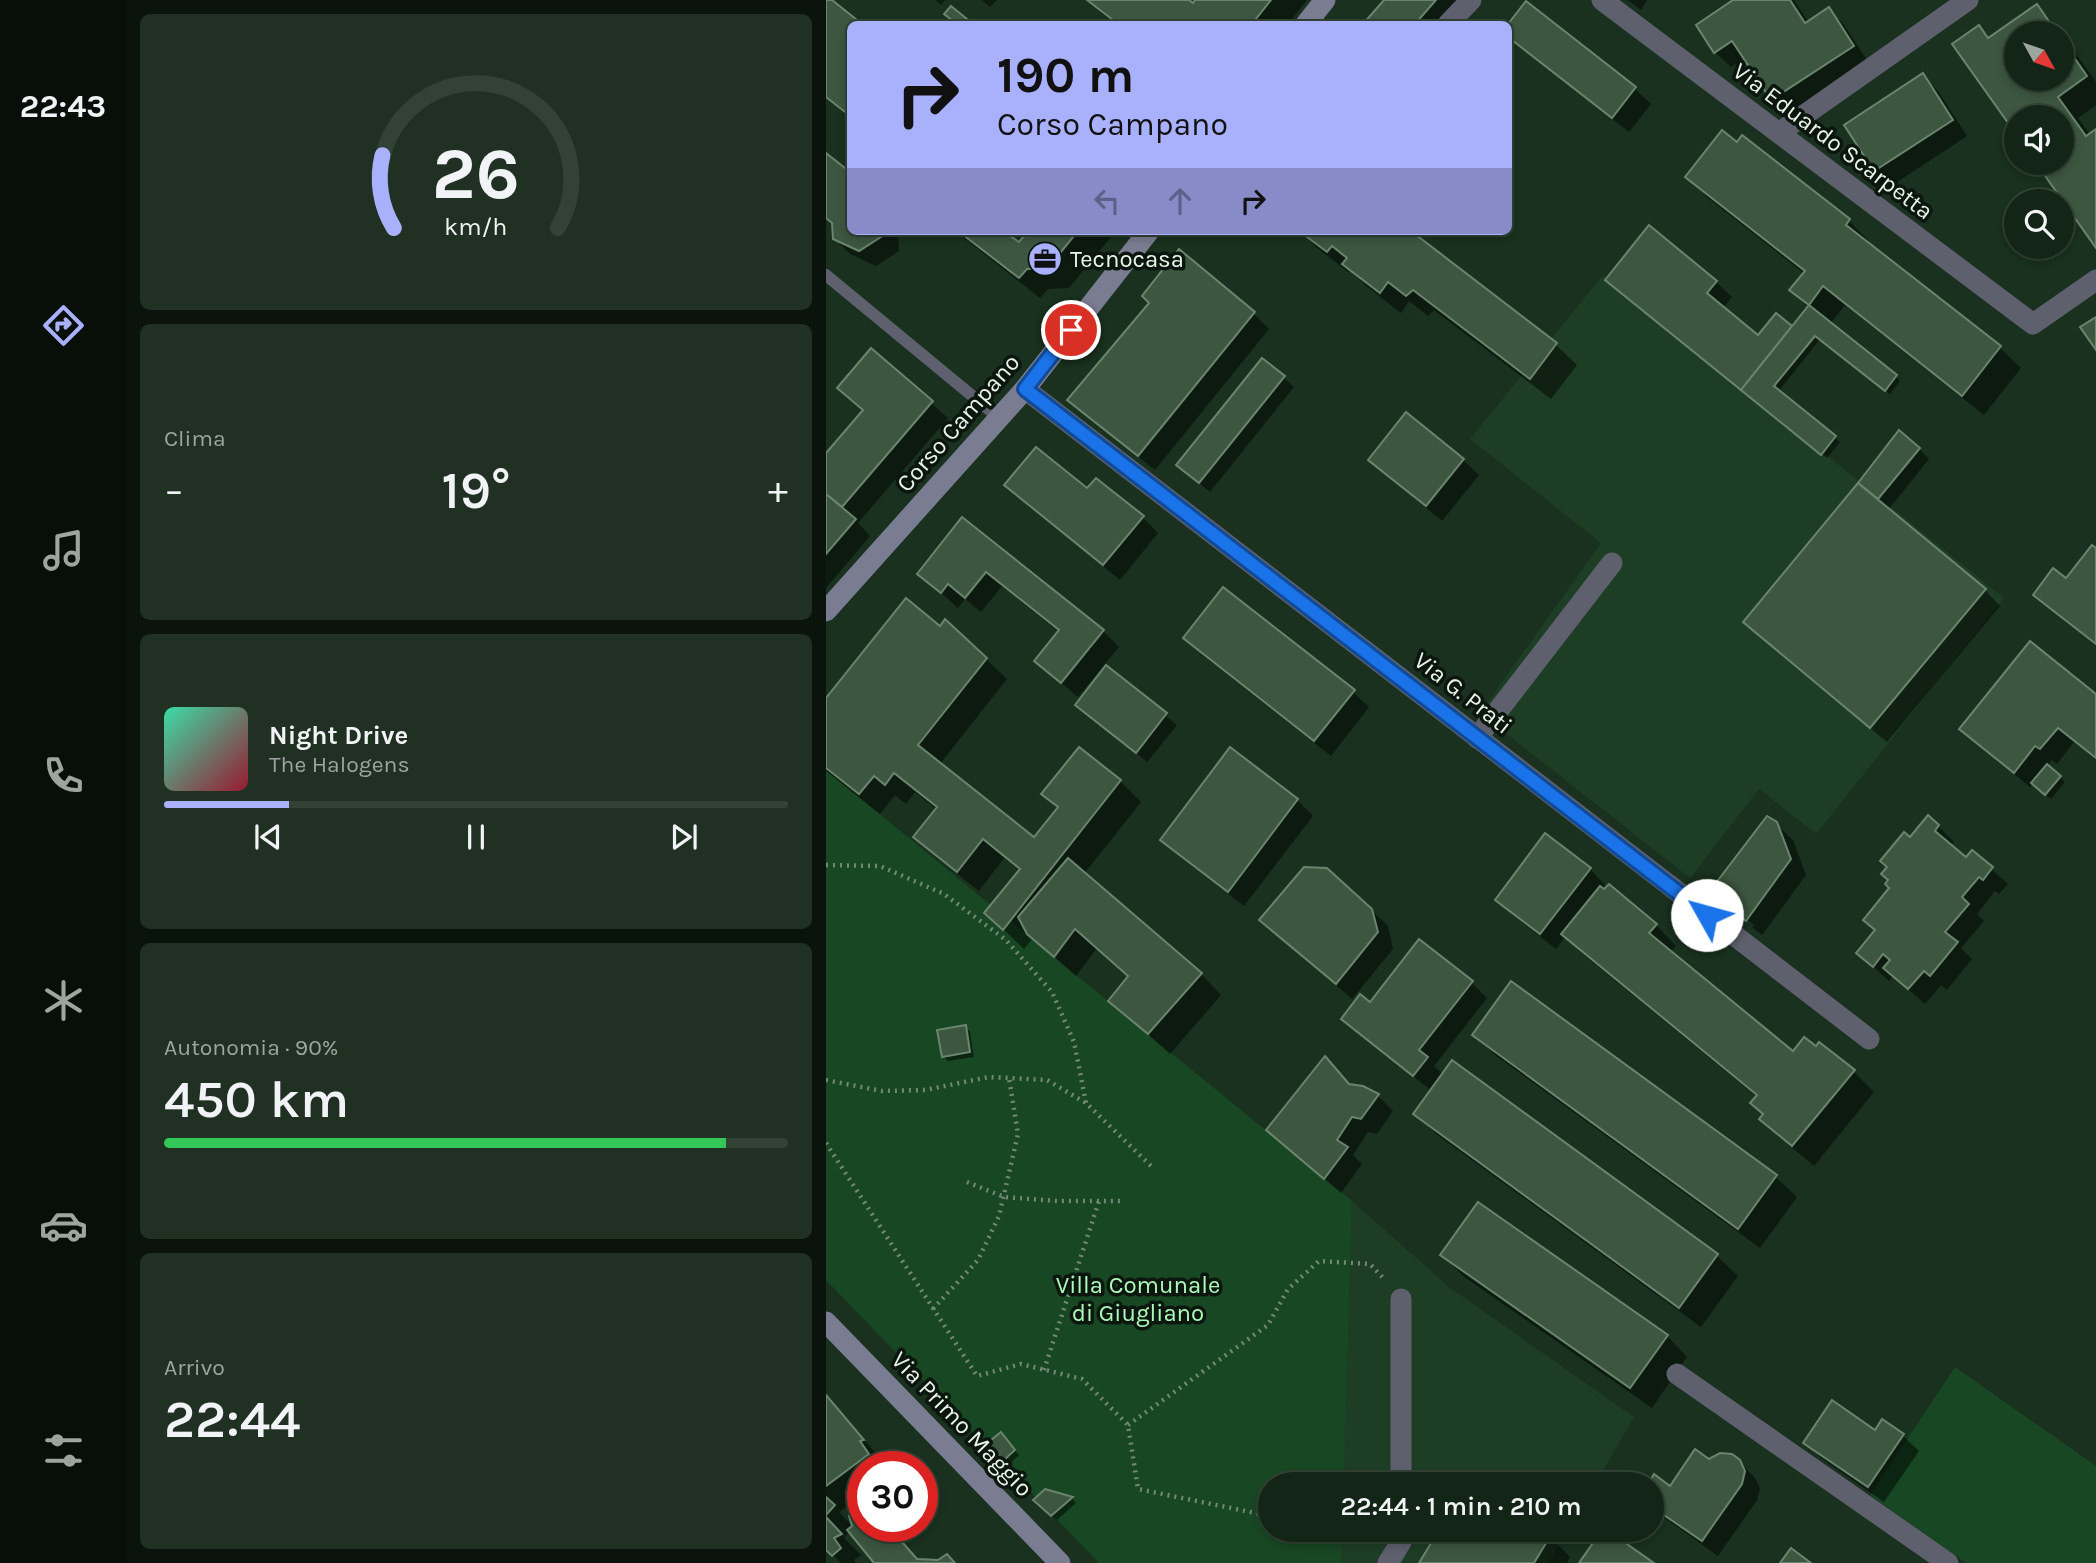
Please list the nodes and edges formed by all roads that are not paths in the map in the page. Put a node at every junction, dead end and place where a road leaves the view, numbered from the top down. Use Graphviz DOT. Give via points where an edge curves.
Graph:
graph roads {
  1 [pos="1325,0"];
  2 [pos="1471,0"];
  3 [pos="1602,0"];
  4 [pos="1968,0"];
  5 [pos="1308,21"];
  6 [pos="1451,21"];
  7 [pos="1779,133"];
  8 [pos="1146,235"];
  9 [pos="826,275"];
  10 [pos="2096,280"];
  11 [pos="1025,389"];
  12 [pos="999,418"];
  13 [pos="1612,563"];
  14 [pos="826,611"];
  15 [pos="1477,738"];
  16 [pos="1869,1039"];
  17 [pos="1401,1299"];
  18 [pos="826,1322"];
  19 [pos="1678,1374"];
  20 [pos="1401,1472"];
  21 [pos="1398,1542"];
  22 [pos="1059,1563"];
  23 [pos="1388,1563"];
  24 [pos="1948,1563"];
  1 -- 5 [label="main road"];
  2 -- 6 [label="street"];
  3 -- 7 [label="street, Via Eduardo Scarpetta"];
  4 -- 7 [label="street"];
  7 -- 10 [label="street, Via Eduardo Scarpetta" via="2033,324"];
  8 -- 11 [label="main road, Corso Campano"];
  9 -- 12 [label="lane"];
  11 -- 12 [label="main road, Corso Campano"];
  11 -- 15 [label="street, Via G. Prati"];
  12 -- 14 [label="main road, Corso Campano"];
  13 -- 15 [label="street"];
  15 -- 16 [label="street, Via G. Prati"];
  17 -- 20 [label="street"];
  18 -- 22 [label="main road, Via Primo Maggio"];
  19 -- 24 [label="street"];
  21 -- 23 [label="street"];
}
